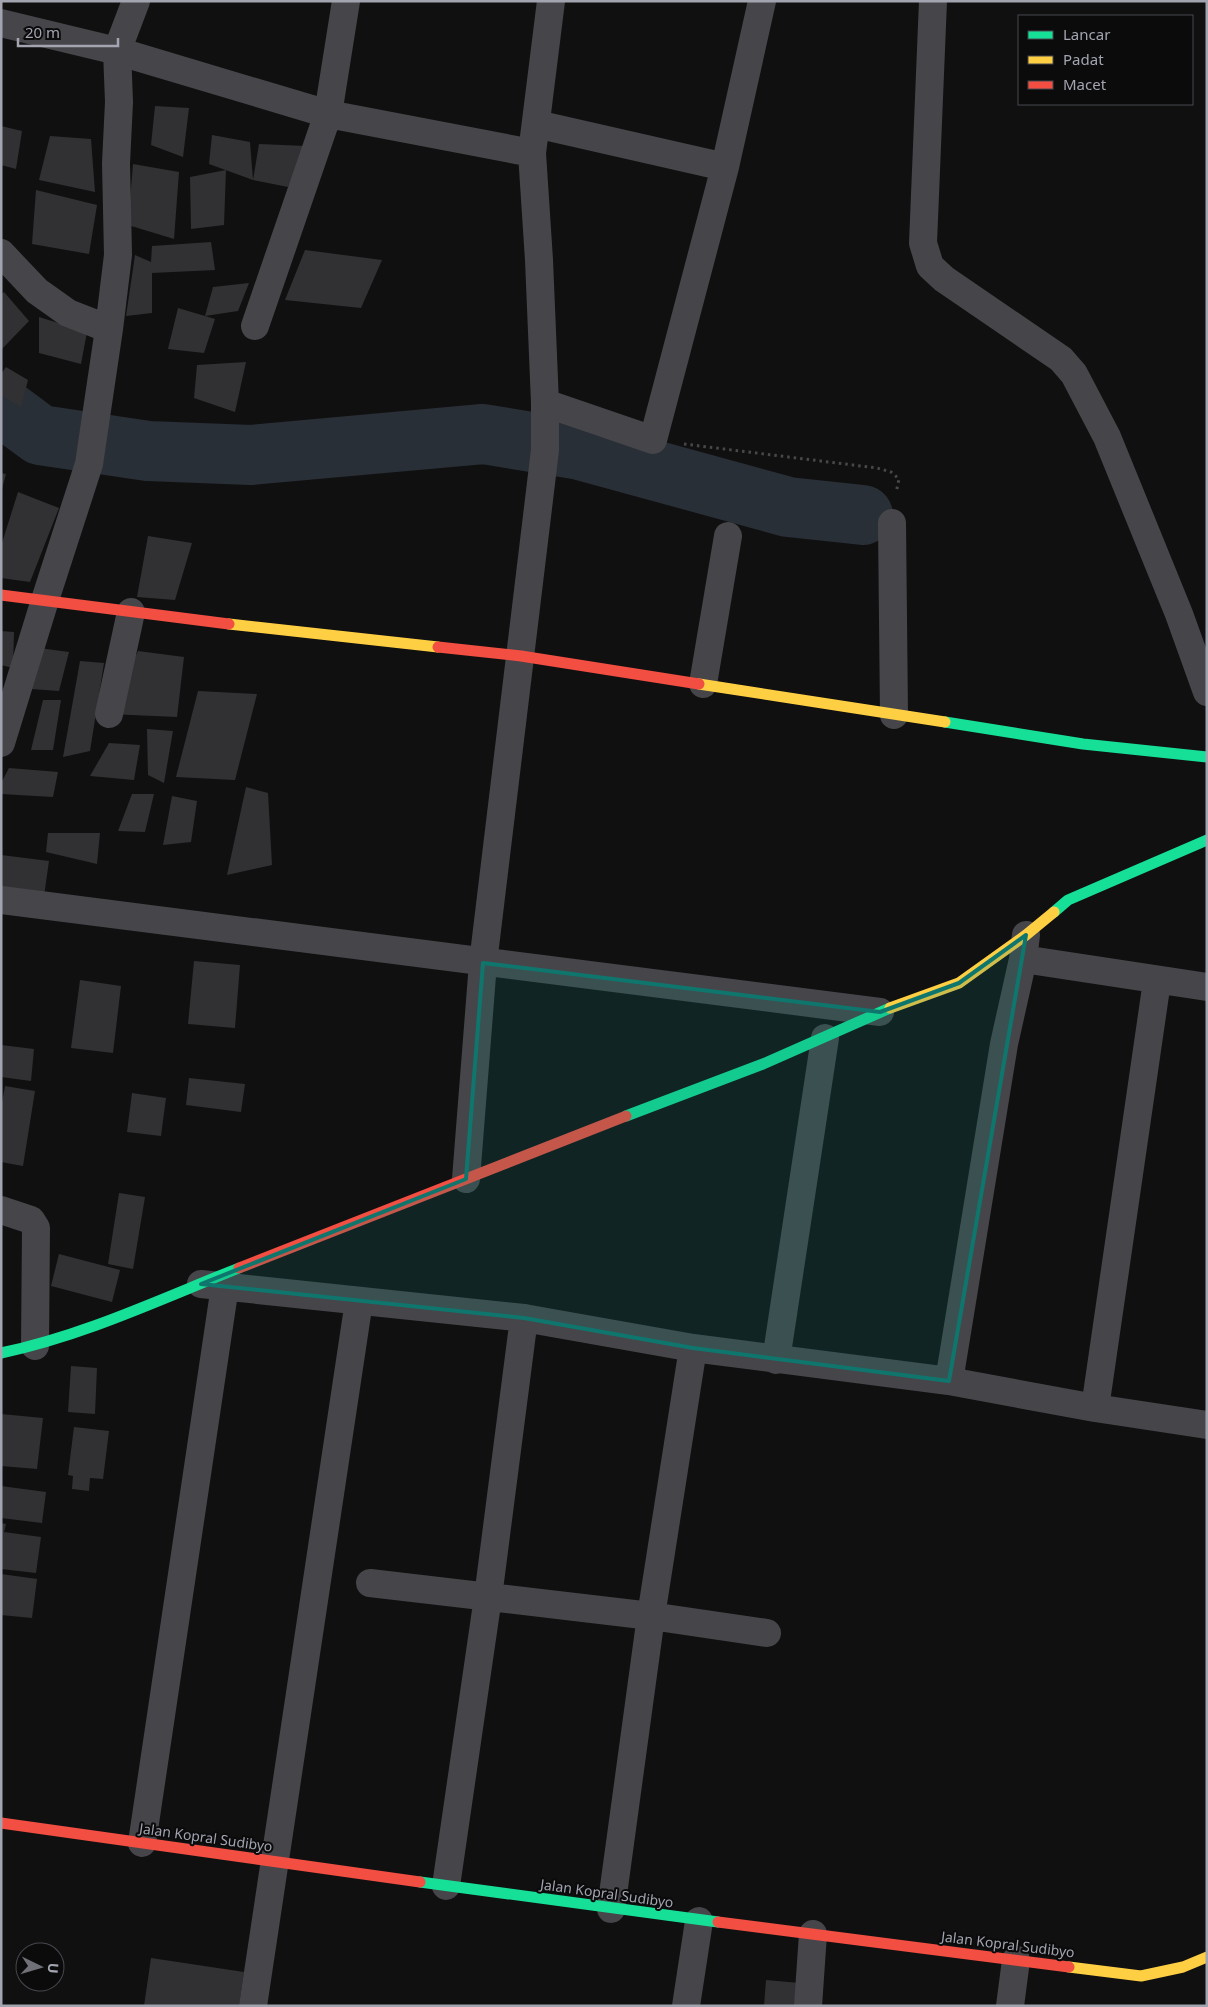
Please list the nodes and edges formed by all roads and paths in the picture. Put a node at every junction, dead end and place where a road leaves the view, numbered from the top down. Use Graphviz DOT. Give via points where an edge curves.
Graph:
graph roads {
  1 [pos="136,1"];
  2 [pos="346,1"];
  3 [pos="551,1"];
  4 [pos="762,1"];
  5 [pos="933,1"];
  6 [pos="1,23"];
  7 [pos="118,51"];
  8 [pos="328,114"];
  9 [pos="536,124"];
  10 [pos="532,153"];
  11 [pos="725,167"];
  12 [pos="1,253"];
  13 [pos="255,326"];
  14 [pos="109,330"];
  15 [pos="545,410"];
  16 [pos="653,440"];
  17 [pos="892,523"];
  18 [pos="728,536"];
  19 [pos="1,595"];
  20 [pos="44,600"];
  21 [pos="131,612"];
  22 [pos="521,656"];
  23 [pos="703,684"];
  24 [pos="1207,692"];
  25 [pos="109,714"];
  26 [pos="894,715"];
  27 [pos="1,743"];
  28 [pos="1207,757"];
  29 [pos="1207,840"];
  30 [pos="1,900"];
  31 [pos="1024,947"];
  32 [pos="484,963"];
  33 [pos="1157,981"];
  34 [pos="1207,987"];
  35 [pos="880,1012"];
  36 [pos="825,1038"];
  37 [pos="466,1179"];
  38 [pos="1,1210"];
  39 [pos="213,1285"];
  40 [pos="359,1301"];
  41 [pos="524,1318"];
  42 [pos="34,1346"];
  43 [pos="693,1348"];
  44 [pos="1,1353"];
  45 [pos="776,1360"];
  46 [pos="949,1381"];
  47 [pos="1094,1408"];
  48 [pos="1207,1425"];
  49 [pos="370,1583"];
  50 [pos="488,1597"];
  51 [pos="651,1616"];
  52 [pos="767,1633"];
  53 [pos="1,1823"];
  54 [pos="142,1843"];
  55 [pos="275,1862"];
  56 [pos="446,1886"];
  57 [pos="612,1909"];
  58 [pos="699,1921"];
  59 [pos="813,1934"];
  60 [pos="1207,1957"];
  61 [pos="1016,1960"];
  62 [pos="253,2006"];
  63 [pos="686,2006"];
  64 [pos="808,2006"];
  65 [pos="1010,2006"];
  1 -- 7 [label="street"];
  2 -- 8 [label="street"];
  3 -- 9 [label="street"];
  4 -- 11 [label="street"];
  5 -- 24 [label="street" via="923,243 930,266 960,291 1060,359 1074,374 1107,437"];
  6 -- 7 [label="street"];
  7 -- 8 [label="street"];
  7 -- 14 [label="street" via="118,255"];
  8 -- 10 [label="street"];
  8 -- 13 [label="street"];
  9 -- 10 [label="street"];
  9 -- 11 [label="street"];
  10 -- 15 [label="street"];
  11 -- 16 [label="street"];
  12 -- 14 [label="street" via="37,291 68,313"];
  14 -- 20 [label="street" via="89,464"];
  15 -- 16 [label="street"];
  15 -- 22 [label="street" via="546,450"];
  16 -- 17 [label="path" via="891,472 899,479"];
  17 -- 26 [label="street"];
  18 -- 23 [label="street"];
  19 -- 20 [label="street"];
  20 -- 21 [label="street"];
  20 -- 27 [label="street"];
  21 -- 22 [label="street"];
  21 -- 25 [label="street"];
  22 -- 23 [label="street"];
  22 -- 32 [label="street"];
  23 -- 26 [label="street"];
  26 -- 28 [label="street" via="1083,744"];
  29 -- 31 [label="street" via="1068,900"];
  30 -- 32 [label="street"];
  31 -- 33 [label="street"];
  31 -- 35 [label="street" via="959,983"];
  31 -- 46 [label="street" via="1004,1044"];
  32 -- 35 [label="street"];
  32 -- 37 [label="street"];
  33 -- 34 [label="street"];
  33 -- 47 [label="street"];
  35 -- 36 [label="street"];
  36 -- 37 [label="street"];
  36 -- 45 [label="street"];
  37 -- 39 [label="street"];
  38 -- 42 [label="street" via="31,1220 36,1228"];
  39 -- 40 [label="street"];
  39 -- 42 [label="street"];
  39 -- 54 [label="street"];
  40 -- 41 [label="street"];
  40 -- 55 [label="street"];
  41 -- 43 [label="street"];
  41 -- 50 [label="street"];
  42 -- 44 [label="street"];
  43 -- 45 [label="street"];
  43 -- 51 [label="street"];
  45 -- 46 [label="street"];
  46 -- 47 [label="street"];
  47 -- 48 [label="street"];
  49 -- 50 [label="street"];
  50 -- 51 [label="street"];
  50 -- 56 [label="street"];
  51 -- 52 [label="street"];
  51 -- 57 [label="street"];
  53 -- 54 [label="street, Jalan Kopral Sudibyo"];
  54 -- 55 [label="street, Jalan Kopral Sudibyo"];
  55 -- 56 [label="street, Jalan Kopral Sudibyo"];
  55 -- 62 [label="street"];
  56 -- 57 [label="street, Jalan Kopral Sudibyo"];
  57 -- 58 [label="street, Jalan Kopral Sudibyo"];
  58 -- 59 [label="street, Jalan Kopral Sudibyo"];
  58 -- 63 [label="street"];
  59 -- 61 [label="street, Jalan Kopral Sudibyo"];
  59 -- 64 [label="street"];
  60 -- 61 [label="street, Jalan Kopral Sudibyo" via="1183,1967 1141,1976"];
  61 -- 65 [label="street"];
}
